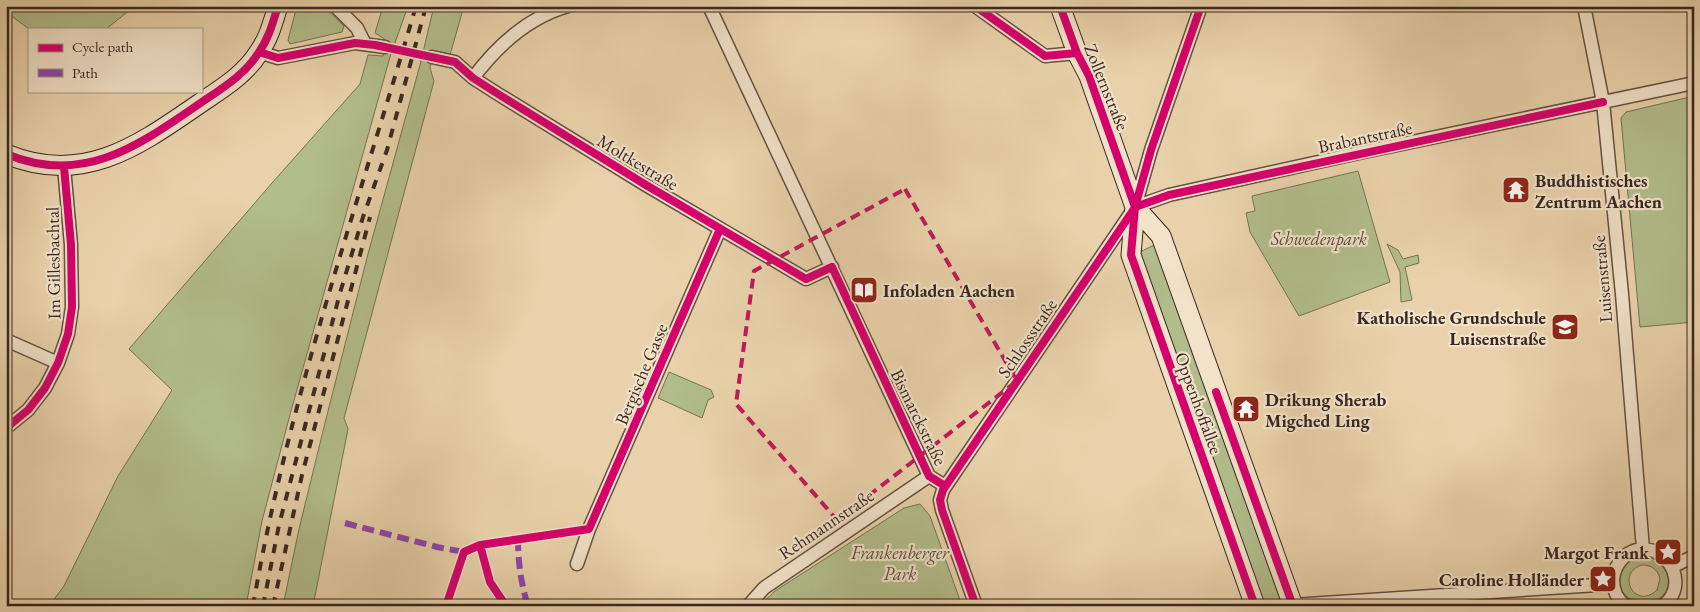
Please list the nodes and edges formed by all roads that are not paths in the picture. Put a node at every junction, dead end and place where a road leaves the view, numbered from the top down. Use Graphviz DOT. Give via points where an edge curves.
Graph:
graph roads {
  1 [pos="278,6"];
  2 [pos="335,6"];
  3 [pos="568,6"];
  4 [pos="709,6"];
  5 [pos="975,6"];
  6 [pos="1060,6"];
  7 [pos="1201,6"];
  8 [pos="1584,6"];
  9 [pos="365,44"];
  10 [pos="385,47"];
  11 [pos="259,52"];
  12 [pos="1077,52"];
  13 [pos="432,57"];
  14 [pos="473,78"];
  15 [pos="1694,83"];
  16 [pos="1603,102"];
  17 [pos="6,154"];
  18 [pos="64,166"];
  19 [pos="1135,207"];
  20 [pos="720,229"];
  21 [pos="832,267"];
  22 [pos="6,340"];
  23 [pos="58,363"];
  24 [pos="6,428"];
  25 [pos="929,476"];
  26 [pos="945,486"];
  27 [pos="1643,550"];
  28 [pos="1694,556"];
  29 [pos="577,564"];
  30 [pos="1672,567"];
  31 [pos="1613,584"];
  32 [pos="1293,605"];
  33 [pos="748,606"];
  34 [pos="976,606"];
  35 [pos="1255,606"];
  36 [pos="1626,606"];
  37 [pos="1663,606"];
  1 -- 11 [label="street" via="271,30"];
  2 -- 9 [label="street" via="357,28"];
  3 -- 14 [label="street" via="527,24 499,47"];
  4 -- 21 [label="street, Bismarckstraße"];
  5 -- 12 [label="street" via="1045,56"];
  6 -- 12 [label="street, Zollernstraße"];
  7 -- 19 [label="street, Schlossstraße" via="1154,141"];
  8 -- 16 [label="street, Luisenstraße"];
  9 -- 10 [label="street"];
  9 -- 11 [label="street" via="355,43 278,58"];
  11 -- 18 [label="street" via="234,80 156,134 125,151 88,163"];
  12 -- 19 [label="street, Zollernstraße" via="1089,76"];
  13 -- 14 [label="street, Moltkestraße" via="456,62"];
  14 -- 20 [label="street, Moltkestraße"];
  15 -- 16 [label="street, Brabantstraße"];
  16 -- 19 [label="street, Brabantstraße" via="1169,195"];
  16 -- 27 [label="street, Luisenstraße"];
  17 -- 18 [label="street" via="30,163"];
  18 -- 23 [label="street, Im Gillesbachtal" via="71,245 72,307 68,334"];
  19 -- 26 [label="street, Schlossstraße"];
  19 -- 32 [label="street, Oppenhoffallee" via="1161,236"];
  19 -- 35 [label="street, Oppenhoffallee" via="1130,254"];
  20 -- 21 [label="street, Moltkestraße" via="806,279"];
  20 -- 29 [label="street, Bergische Gasse" via="589,529"];
  21 -- 25 [label="street, Bismarckstraße"];
  22 -- 23 [label="street"];
  23 -- 24 [label="street, Im Gillesbachtal" via="46,388 28,410"];
  25 -- 26 [label="street, Bismarckstraße"];
  25 -- 33 [label="street, Rehmannstraße" via="764,588"];
  26 -- 34 [label="street, Bismarckstraße" via="940,500 942,510"];
  27 -- 30 [label="street" via="1660,554"];
  27 -- 31 [label="street" via="1632,552 1621,560 1616,567"];
  28 -- 30 [label="street"];
  30 -- 37 [label="street" via="1676,578 1674,591"];
  31 -- 32 [label="street"];
  31 -- 36 [label="street" via="1618,598"];
}
